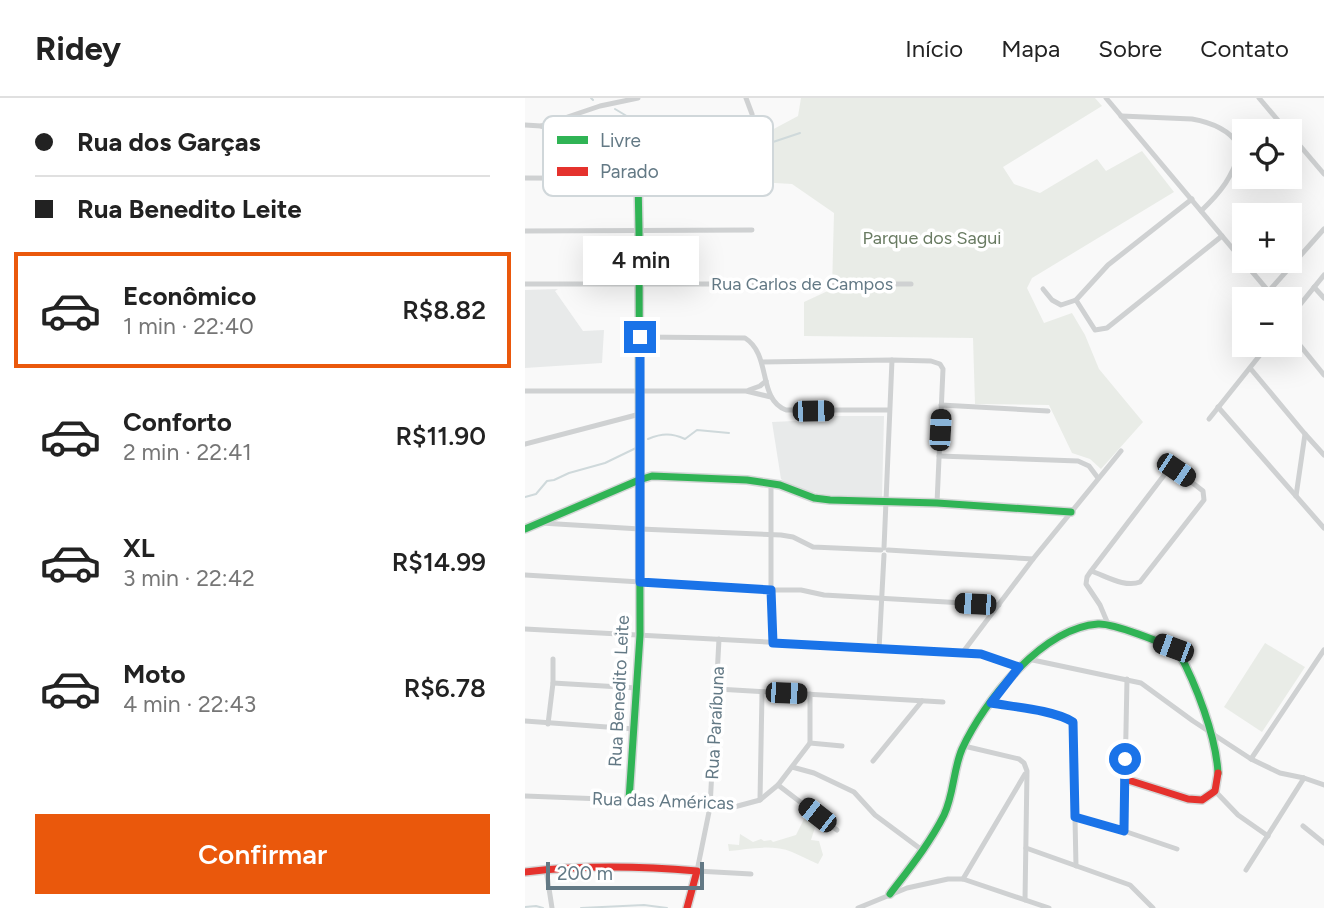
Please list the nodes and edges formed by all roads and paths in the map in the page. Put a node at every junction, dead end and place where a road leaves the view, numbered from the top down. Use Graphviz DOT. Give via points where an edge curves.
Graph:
graph roads {
  1 [pos="638,98"];
  2 [pos="746,98"];
  3 [pos="1107,98"];
  4 [pos="1259,98"];
  5 [pos="752,114"];
  6 [pos="570,116"];
  7 [pos="1121,116"];
  8 [pos="1277,119"];
  9 [pos="525,125"];
  10 [pos="541,126"];
  11 [pos="1232,138"];
  12 [pos="1302,148"];
  13 [pos="1232,174"];
  14 [pos="1324,174"];
  15 [pos="525,178"];
  16 [pos="543,178"];
  17 [pos="638,196"];
  18 [pos="1192,199"];
  19 [pos="1201,211"];
  20 [pos="1324,229"];
  21 [pos="752,230"];
  22 [pos="525,231"];
  23 [pos="639,231"];
  24 [pos="1222,236"];
  25 [pos="1324,275"];
  26 [pos="525,284"];
  27 [pos="911,284"];
  28 [pos="639,285"];
  29 [pos="1265,287"];
  30 [pos="1280,287"];
  31 [pos="1314,287"];
  32 [pos="1043,289"];
  33 [pos="1324,298"];
  34 [pos="1076,300"];
  35 [pos="1302,300"];
  36 [pos="640,337"];
  37 [pos="1302,348"];
  38 [pos="1259,357"];
  39 [pos="892,360"];
  40 [pos="762,362"];
  41 [pos="1250,368"];
  42 [pos="1324,375"];
  43 [pos="766,381"];
  44 [pos="525,391"];
  45 [pos="640,391"];
  46 [pos="746,391"];
  47 [pos="771,397"];
  48 [pos="941,405"];
  49 [pos="1218,407"];
  50 [pos="889,410"];
  51 [pos="1048,411"];
  52 [pos="641,414"];
  53 [pos="1209,419"];
  54 [pos="1305,434"];
  55 [pos="525,444"];
  56 [pos="1121,450"];
  57 [pos="1324,455"];
  58 [pos="939,456"];
  59 [pos="1097,478"];
  60 [pos="639,480"];
  61 [pos="771,483"];
  62 [pos="1296,496"];
  63 [pos="886,502"];
  64 [pos="937,503"];
  65 [pos="1071,512"];
  66 [pos="541,523"];
  67 [pos="1324,528"];
  68 [pos="525,529"];
  69 [pos="640,530"];
  70 [pos="771,535"];
  71 [pos="884,551"];
  72 [pos="1033,559"];
  73 [pos="1091,571"];
  74 [pos="525,575"];
  75 [pos="640,582"];
  76 [pos="771,590"];
  77 [pos="882,599"];
  78 [pos="999,605"];
  79 [pos="1108,624"];
  80 [pos="525,629"];
  81 [pos="640,635"];
  82 [pos="719,639"];
  83 [pos="773,643"];
  84 [pos="879,649"];
  85 [pos="1324,650"];
  86 [pos="963,652"];
  87 [pos="553,659"];
  88 [pos="1028,659"];
  89 [pos="1019,667"];
  90 [pos="1127,679"];
  91 [pos="552,683"];
  92 [pos="637,688"];
  93 [pos="716,689"];
  94 [pos="762,692"];
  95 [pos="810,694"];
  96 [pos="922,701"];
  97 [pos="943,702"];
  98 [pos="991,703"];
  99 [pos="1201,708"];
  100 [pos="1189,717"];
  101 [pos="525,721"];
  102 [pos="548,724"];
  103 [pos="634,729"];
  104 [pos="1211,733"];
  105 [pos="810,743"];
  106 [pos="842,746"];
  107 [pos="964,746"];
  108 [pos="1251,759"];
  109 [pos="873,761"];
  110 [pos="792,766"];
  111 [pos="1027,771"];
  112 [pos="1304,778"];
  113 [pos="1125,779"];
  114 [pos="778,785"];
  115 [pos="1324,785"];
  116 [pos="1215,791"];
  117 [pos="525,796"];
  118 [pos="629,800"];
  119 [pos="760,800"];
  120 [pos="710,807"];
  121 [pos="1075,817"];
  122 [pos="1303,826"];
  123 [pos="837,831"];
  124 [pos="1124,831"];
  125 [pos="1268,836"];
  126 [pos="1324,843"];
  127 [pos="1026,848"];
  128 [pos="1177,849"];
  129 [pos="922,850"];
  130 [pos="1076,866"];
  131 [pos="546,869"];
  132 [pos="1245,870"];
  133 [pos="697,871"];
  134 [pos="525,872"];
  135 [pos="751,874"];
  136 [pos="963,879"];
  137 [pos="890,894"];
  138 [pos="1025,900"];
  139 [pos="1147,901"];
  140 [pos="552,908"];
  141 [pos="687,908"];
  142 [pos="858,908"];
  143 [pos="1049,908"];
  144 [pos="1140,908"];
  145 [pos="1153,908"];
  1 -- 6 [label="street"];
  2 -- 5 [label="street"];
  3 -- 7 [label="street"];
  4 -- 8 [label="street"];
  7 -- 11 [label="street" via="1203,121"];
  7 -- 18 [label="street"];
  9 -- 10 [label="street"];
  12 -- 14 [label="street"];
  13 -- 19 [label="street"];
  15 -- 16 [label="street"];
  17 -- 23 [label="street, Rua Benedito Leite"];
  18 -- 19 [label="street"];
  18 -- 34 [label="street" via="1108,265"];
  19 -- 24 [label="street"];
  20 -- 30 [label="street"];
  21 -- 23 [label="street"];
  22 -- 23 [label="street"];
  23 -- 28 [label="street, Rua Benedito Leite"];
  24 -- 29 [label="street"];
  24 -- 34 [label="street" via="1101,330 1094,329"];
  25 -- 31 [label="street"];
  26 -- 28 [label="street, Rua Carlos de Campos"];
  27 -- 28 [label="street, Rua Carlos de Campos"];
  28 -- 36 [label="street, Rua Benedito Leite"];
  31 -- 33 [label="street"];
  31 -- 35 [label="street"];
  32 -- 34 [label="street" via="1061,305"];
  36 -- 40 [label="street" via="745,338"];
  36 -- 45 [label="street, Rua Benedito Leite"];
  37 -- 42 [label="street"];
  38 -- 41 [label="street"];
  39 -- 40 [label="street"];
  39 -- 48 [label="street" via="940,363"];
  39 -- 50 [label="street"];
  40 -- 43 [label="street"];
  41 -- 49 [label="street"];
  41 -- 54 [label="street"];
  43 -- 46 [label="street"];
  43 -- 47 [label="street"];
  44 -- 45 [label="street"];
  45 -- 46 [label="street"];
  45 -- 52 [label="street, Rua Benedito Leite"];
  46 -- 47 [label="street"];
  47 -- 50 [label="street" via="780,408 791,411"];
  48 -- 51 [label="street"];
  48 -- 58 [label="street"];
  49 -- 53 [label="street"];
  49 -- 62 [label="street"];
  50 -- 63 [label="street"];
  52 -- 55 [label="street"];
  52 -- 60 [label="street, Rua Benedito Leite"];
  54 -- 57 [label="street"];
  54 -- 62 [label="street"];
  56 -- 59 [label="street"];
  58 -- 59 [label="street" via="1078,461 1089,466"];
  58 -- 64 [label="street"];
  59 -- 65 [label="street"];
  60 -- 61 [label="street" via="664,476"];
  60 -- 66 [label="street"];
  60 -- 69 [label="street, Rua Benedito Leite"];
  61 -- 63 [label="street" via="816,499"];
  61 -- 70 [label="street"];
  62 -- 67 [label="street"];
  63 -- 64 [label="street"];
  63 -- 71 [label="street"];
  64 -- 65 [label="street"];
  65 -- 72 [label="street"];
  66 -- 68 [label="street"];
  66 -- 69 [label="street"];
  69 -- 70 [label="street"];
  69 -- 75 [label="street, Rua Benedito Leite"];
  70 -- 71 [label="street" via="793,537 813,547"];
  70 -- 76 [label="street"];
  71 -- 72 [label="street"];
  71 -- 77 [label="street"];
  72 -- 78 [label="street"];
  73 -- 73 [label="street" via="1168,470 1176,470 1203,491 1204,500 1140,582 1132,585"];
  73 -- 79 [label="street" via="1086,584"];
  74 -- 75 [label="street"];
  75 -- 76 [label="street"];
  75 -- 81 [label="street, Rua Benedito Leite"];
  76 -- 77 [label="street"];
  76 -- 83 [label="street"];
  77 -- 78 [label="street"];
  77 -- 84 [label="street"];
  78 -- 86 [label="street"];
  79 -- 88 [label="street" via="1076,630"];
  79 -- 99 [label="street" via="1178,651"];
  80 -- 81 [label="street"];
  81 -- 82 [label="street"];
  81 -- 92 [label="street, Rua Benedito Leite"];
  82 -- 83 [label="street"];
  82 -- 93 [label="street, Rua Paraíbuna"];
  83 -- 84 [label="street"];
  84 -- 86 [label="street"];
  85 -- 108 [label="street"];
  86 -- 89 [label="street"];
  87 -- 91 [label="street"];
  88 -- 89 [label="street"];
  88 -- 90 [label="street"];
  89 -- 98 [label="street"];
  90 -- 100 [label="street" via="1147,686"];
  90 -- 113 [label="street"];
  91 -- 92 [label="street"];
  91 -- 102 [label="street"];
  92 -- 103 [label="street, Rua Benedito Leite"];
  93 -- 94 [label="street"];
  93 -- 120 [label="street, Rua Paraíbuna"];
  94 -- 95 [label="street"];
  94 -- 119 [label="street"];
  95 -- 96 [label="street"];
  95 -- 105 [label="street"];
  96 -- 97 [label="street"];
  96 -- 109 [label="street"];
  98 -- 107 [label="street"];
  98 -- 121 [label="street" via="1073,722"];
  99 -- 100 [label="street" via="1200,715"];
  99 -- 104 [label="street"];
  100 -- 104 [label="street"];
  101 -- 102 [label="street"];
  102 -- 103 [label="street"];
  103 -- 118 [label="street, Rua Benedito Leite"];
  104 -- 108 [label="street"];
  104 -- 116 [label="street" via="1219,763"];
  105 -- 106 [label="street"];
  105 -- 110 [label="street, Rua das Américas"];
  107 -- 111 [label="street" via="1019,759"];
  107 -- 129 [label="street" via="950,802"];
  108 -- 112 [label="street"];
  110 -- 114 [label="street, Rua das Américas"];
  110 -- 129 [label="street" via="854,792 875,815"];
  111 -- 127 [label="street"];
  111 -- 136 [label="street"];
  112 -- 115 [label="street"];
  112 -- 125 [label="street"];
  113 -- 116 [label="street" via="1196,801"];
  113 -- 124 [label="street"];
  114 -- 119 [label="street, Rua das Américas"];
  114 -- 123 [label="street"];
  116 -- 125 [label="street"];
  117 -- 118 [label="street, Rua das Américas"];
  118 -- 120 [label="street, Rua das Américas"];
  119 -- 120 [label="street, Rua das Américas"];
  120 -- 133 [label="street, Rua Paraíbuna"];
  121 -- 124 [label="street"];
  121 -- 130 [label="street"];
  122 -- 126 [label="street"];
  124 -- 128 [label="street"];
  125 -- 132 [label="street"];
  127 -- 130 [label="street"];
  127 -- 138 [label="street"];
  129 -- 137 [label="street"];
  130 -- 139 [label="street" via="1130,885"];
  131 -- 133 [label="street" via="629,866"];
  131 -- 134 [label="street"];
  131 -- 140 [label="street"];
  133 -- 135 [label="street"];
  133 -- 141 [label="street"];
  136 -- 137 [label="street"];
  136 -- 138 [label="street"];
  137 -- 142 [label="street"];
  138 -- 143 [label="street"];
  139 -- 144 [label="street"];
  139 -- 145 [label="street"];
}
